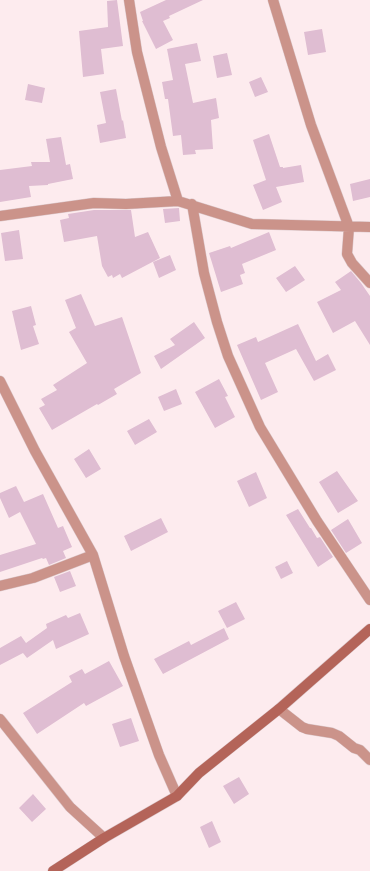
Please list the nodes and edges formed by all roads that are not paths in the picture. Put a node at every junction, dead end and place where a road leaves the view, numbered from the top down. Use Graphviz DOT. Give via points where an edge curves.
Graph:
graph roads {
  1 [pos="130,0"];
  2 [pos="273,0"];
  3 [pos="178,201"];
  4 [pos="192,204"];
  5 [pos="0,216"];
  6 [pos="349,227"];
  7 [pos="370,227"];
  8 [pos="370,283"];
  9 [pos="0,380"];
  10 [pos="93,555"];
  11 [pos="0,586"];
  12 [pos="370,600"];
  13 [pos="370,628"];
  14 [pos="279,709"];
  15 [pos="0,719"];
  16 [pos="370,760"];
  17 [pos="178,796"];
  18 [pos="104,838"];
  19 [pos="53,871"];
  1 -- 3 [label="street" via="137,52 160,147"];
  2 -- 6 [label="street" via="311,125"];
  3 -- 4 [label="street"];
  3 -- 5 [label="street" via="94,203"];
  4 -- 6 [label="street" via="252,224"];
  4 -- 12 [label="street" via="204,273 228,356 260,427 317,521"];
  6 -- 7 [label="street"];
  6 -- 8 [label="street" via="347,254"];
  9 -- 10 [label="street" via="35,452"];
  10 -- 11 [label="street" via="33,578"];
  10 -- 17 [label="street" via="124,656 159,755"];
  13 -- 14 [label="street"];
  14 -- 16 [label="street" via="302,727 339,736"];
  14 -- 17 [label="street" via="199,773"];
  15 -- 18 [label="street" via="70,807"];
  17 -- 18 [label="street"];
  18 -- 19 [label="street"];
}
